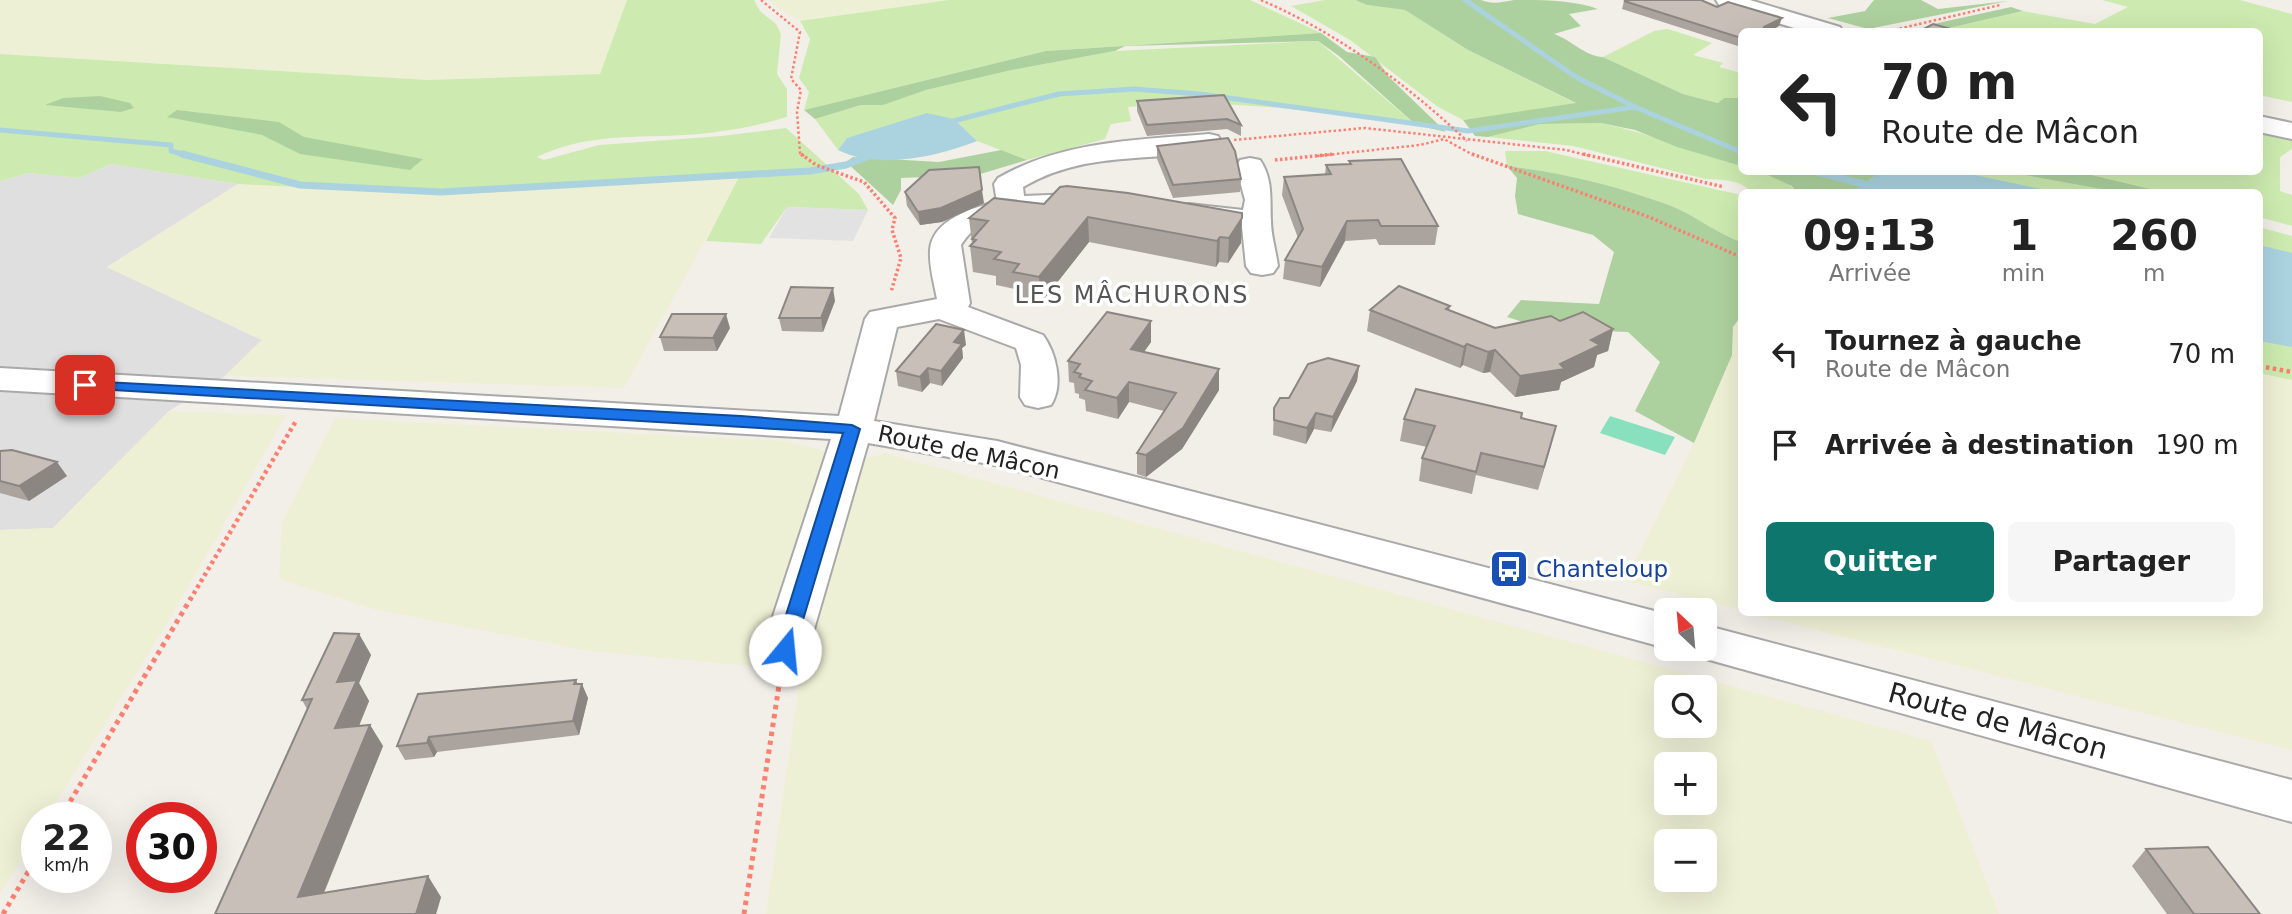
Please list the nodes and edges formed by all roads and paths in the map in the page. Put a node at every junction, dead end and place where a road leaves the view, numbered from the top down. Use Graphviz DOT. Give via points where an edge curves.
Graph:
graph roads {
  1 [pos="761,0"];
  2 [pos="1261,0"];
  3 [pos="1727,0"];
  4 [pos="2000,5"];
  5 [pos="1819,28"];
  6 [pos="1902,28"];
  7 [pos="2263,125"];
  8 [pos="2292,131"];
  9 [pos="1444,139"];
  10 [pos="1227,140"];
  11 [pos="1468,141"];
  12 [pos="1250,166"];
  13 [pos="1724,187"];
  14 [pos="1129,206"];
  15 [pos="1012,207"];
  16 [pos="1167,210"];
  17 [pos="1256,220"];
  18 [pos="1738,256"];
  19 [pos="1262,266"];
  20 [pos="942,309"];
  21 [pos="882,319"];
  22 [pos="2263,367"];
  23 [pos="2292,372"];
  24 [pos="0,379"];
  25 [pos="1038,397"];
  26 [pos="310,398"];
  27 [pos="852,429"];
  28 [pos="1654,628"];
  29 [pos="1717,646"];
  30 [pos="785,650"];
  31 [pos="70,802"];
  32 [pos="2292,802"];
  33 [pos="21,884"];
  34 [pos="3,914"];
  35 [pos="744,914"];
  1 -- 21 [label="path" via="800,32 799,53 790,69 791,79 801,90 797,112 800,153 829,171 864,182 895,218 892,230 901,258"];
  2 -- 11 [label="path" via="1380,65"];
  3 -- 5 [label="street"];
  4 -- 6 [label="path"];
  7 -- 8 [label="street"];
  9 -- 10 [label="path" via="1365,128"];
  9 -- 11 [label="path"];
  9 -- 12 [label="path"];
  9 -- 18 [label="path" via="1485,161 1649,216"];
  10 -- 15 [label="street" via="1088,154 1021,174 1007,184"];
  11 -- 13 [label="path" via="1566,150"];
  12 -- 17 [label="street" via="1259,200"];
  14 -- 15 [label="street" via="1068,199"];
  15 -- 20 [label="street" via="955,229 945,247 954,303"];
  16 -- 17 [label="street"];
  17 -- 19 [label="street"];
  20 -- 21 [label="street"];
  20 -- 25 [label="street" via="1031,342 1040,365"];
  21 -- 27 [label="street"];
  22 -- 23 [label="path"];
  24 -- 26 [label="street, Route de Mâcon"];
  26 -- 27 [label="street, Route de Mâcon"];
  26 -- 31 [label="path"];
  27 -- 28 [label="street, Route de Mâcon" via="997,453"];
  27 -- 30 [label="street"];
  29 -- 32 [label="street, Route de Mâcon"];
  30 -- 35 [label="path"];
  33 -- 34 [label="path"];
}
